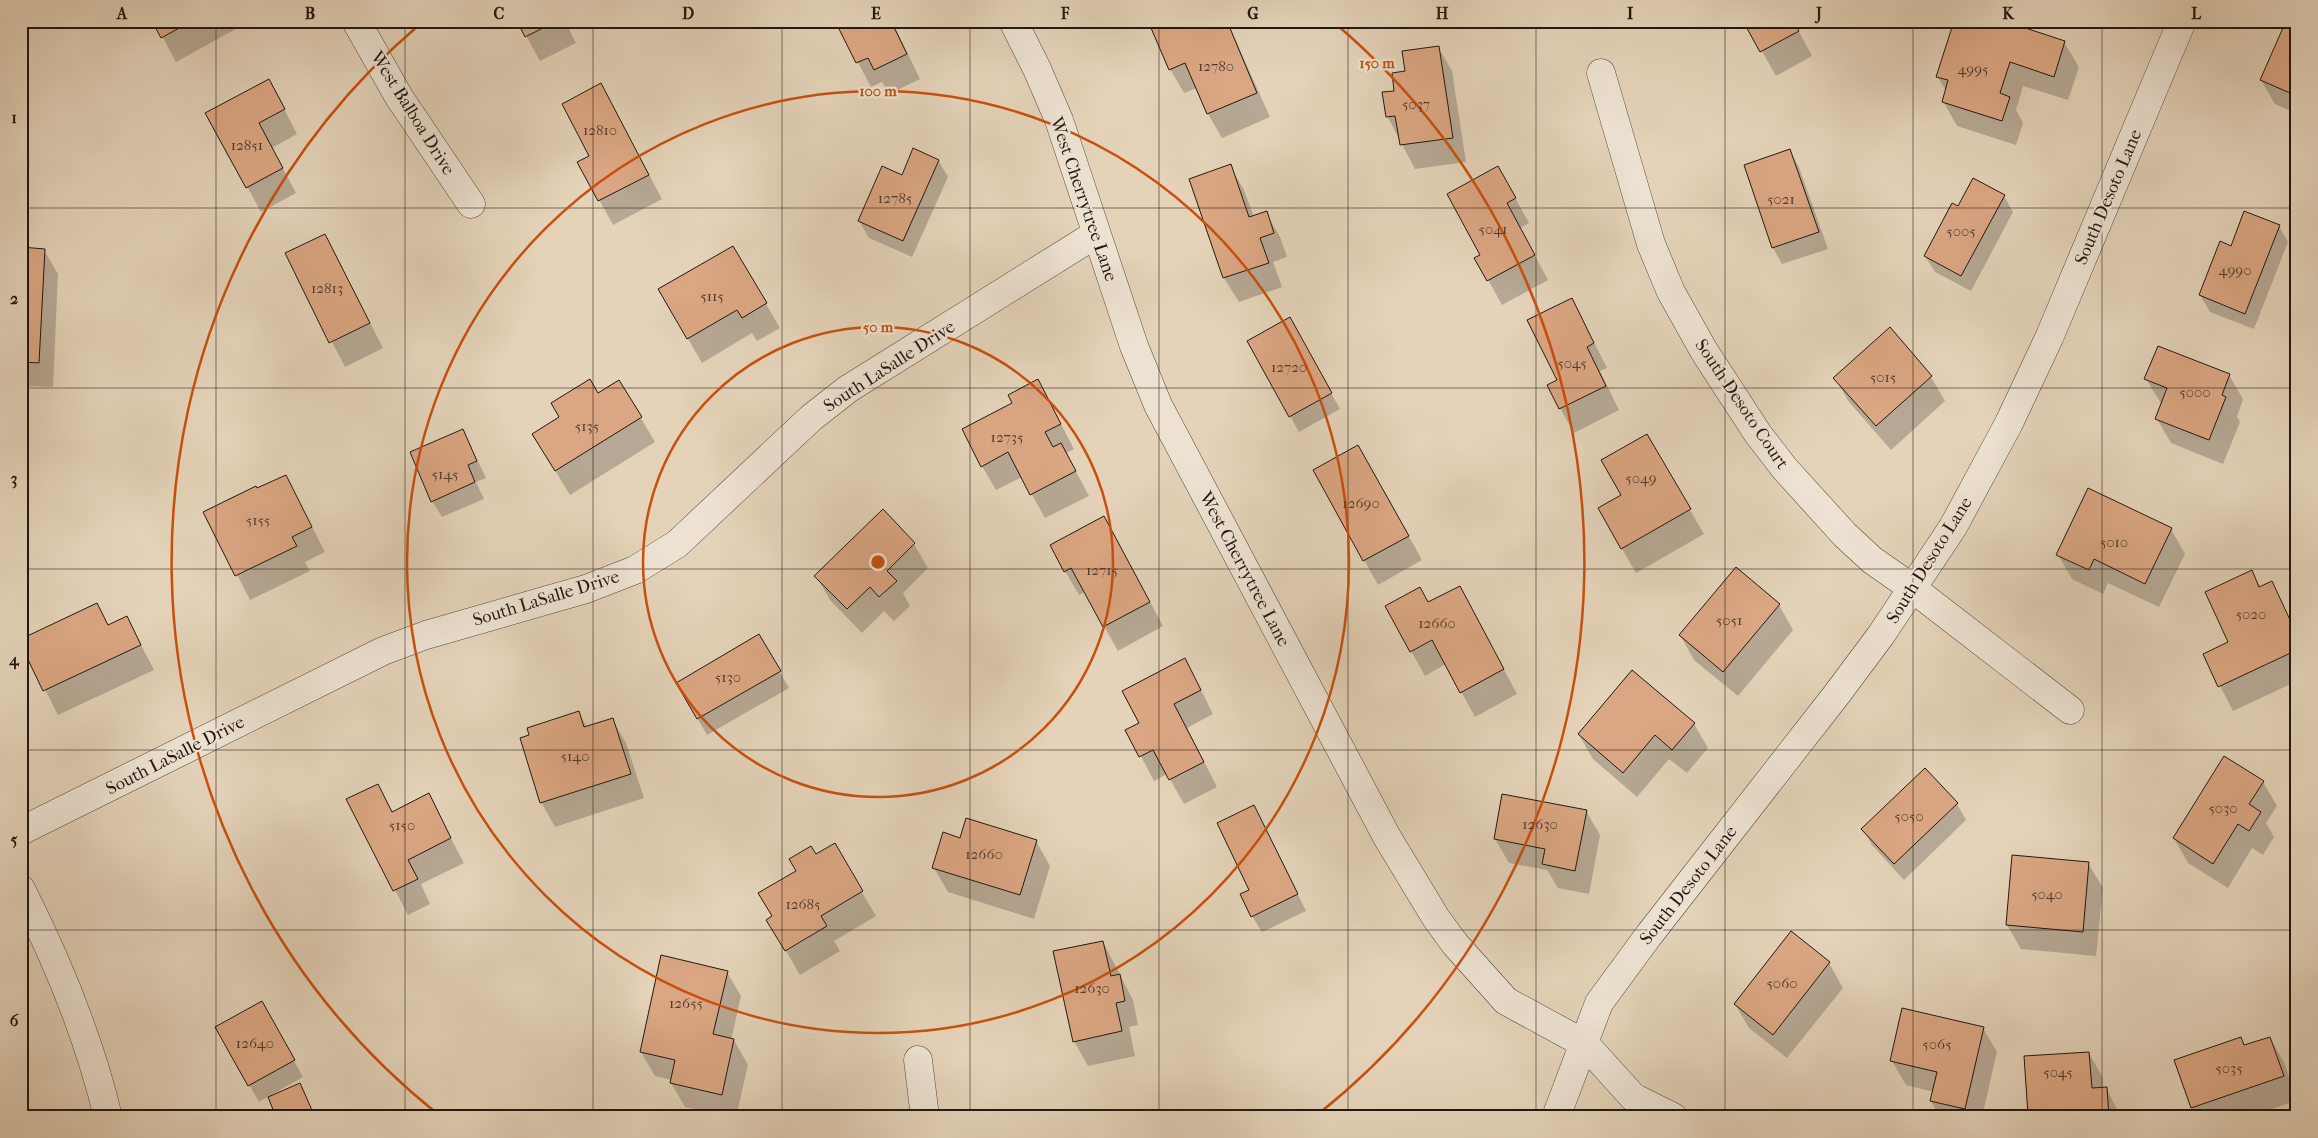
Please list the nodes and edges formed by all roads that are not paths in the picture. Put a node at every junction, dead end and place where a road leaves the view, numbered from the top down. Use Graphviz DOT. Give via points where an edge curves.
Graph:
graph roads {
  1 [pos="356,21"];
  2 [pos="1014,21"];
  3 [pos="2182,21"];
  4 [pos="1600,73"];
  5 [pos="471,204"];
  6 [pos="1096,234"];
  7 [pos="1912,588"];
  8 [pos="2070,710"];
  9 [pos="21,831"];
  10 [pos="21,888"];
  11 [pos="1585,1044"];
  12 [pos="918,1060"];
  13 [pos="108,1117"];
  14 [pos="925,1117"];
  15 [pos="1556,1117"];
  16 [pos="1673,1117"];
  1 -- 5 [label="street, West Balboa Drive" via="399,97"];
  2 -- 6 [label="street, West Cherrytree Lane" via="1059,120"];
  3 -- 7 [label="street, South Desoto Lane" via="2009,423 1953,526"];
  4 -- 7 [label="street, South Desoto Court" via="1650,244 1671,292 1704,350 1758,434 1785,469 1845,536"];
  6 -- 9 [label="street, South LaSalle Drive" via="848,389 811,418 677,544 636,570 586,589 426,634 383,651"];
  6 -- 11 [label="street, West Cherrytree Lane" via="1158,405 1387,837 1436,918 1506,1001"];
  7 -- 8 [label="street, South Desoto Court"];
  7 -- 11 [label="street, South Desoto Lane" via="1837,694 1599,1003"];
  10 -- 13 [label="street" via="66,985 96,1068"];
  11 -- 15 [label="street, South Desoto Lane"];
  11 -- 16 [label="street, West Cherrytree Lane" via="1633,1097"];
  12 -- 14 [label="street"];
}
